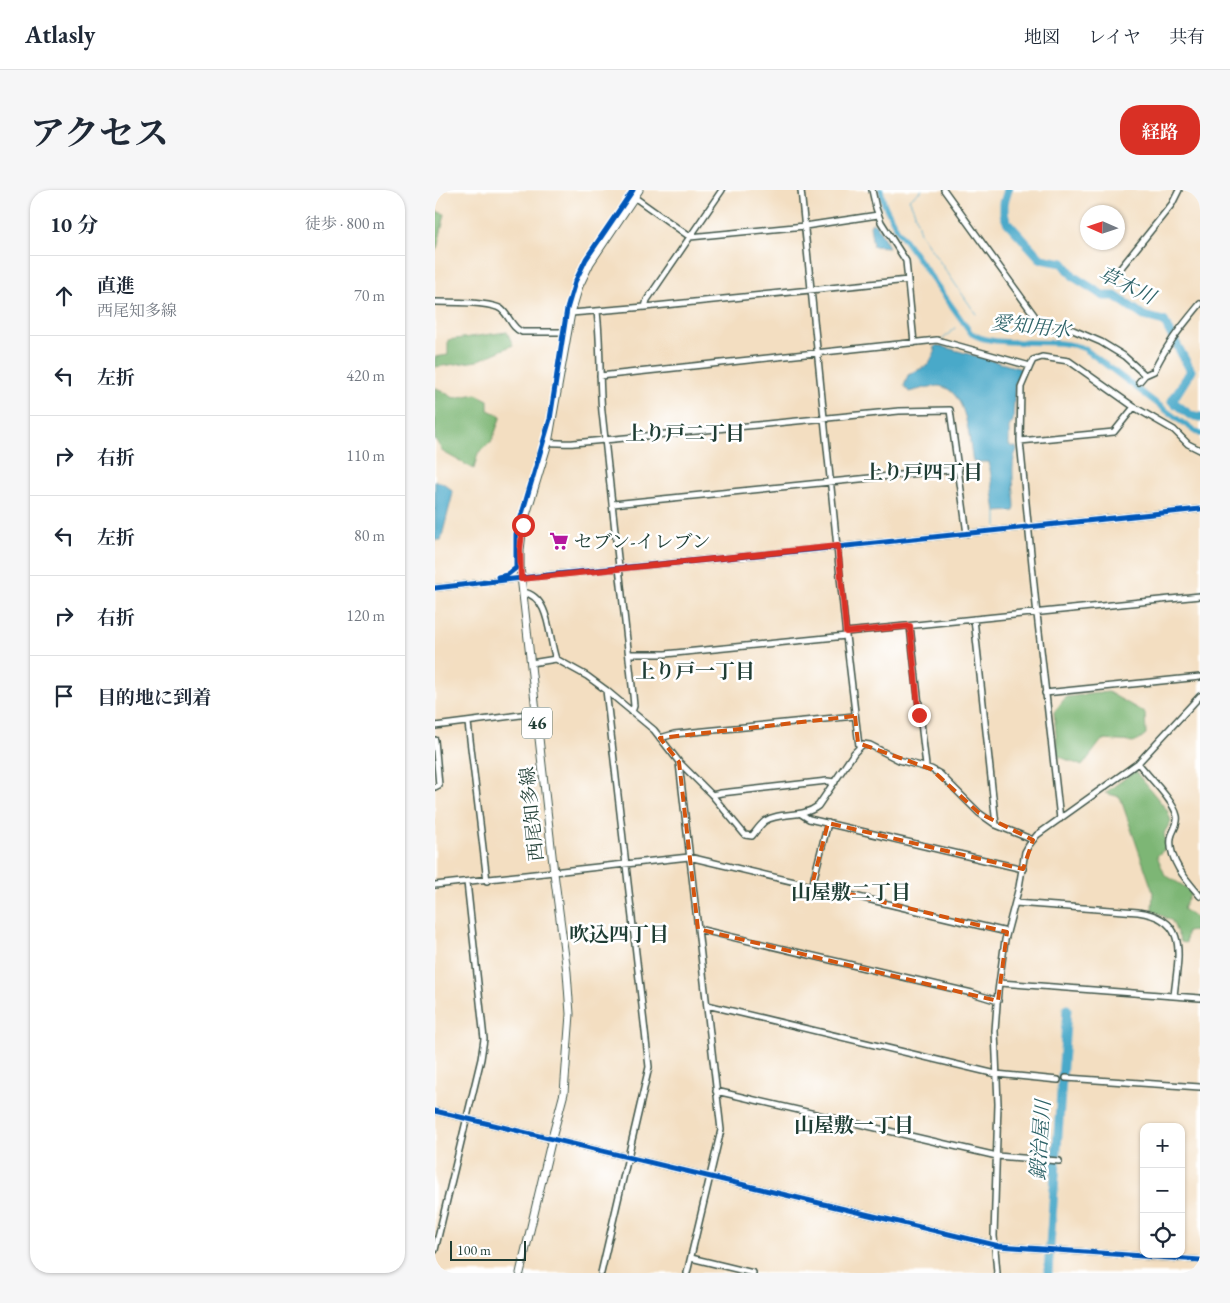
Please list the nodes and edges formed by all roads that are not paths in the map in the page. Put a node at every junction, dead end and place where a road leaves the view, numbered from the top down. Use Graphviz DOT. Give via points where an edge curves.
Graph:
graph roads {
  1 [pos="639,190"];
  2 [pos="722,190"];
  3 [pos="801,190"];
  4 [pos="871,190"];
  5 [pos="944,190"];
  6 [pos="1179,190"];
  7 [pos="634,197"];
  8 [pos="878,215"];
  9 [pos="805,226"];
  10 [pos="690,237"];
  11 [pos="1120,269"];
  12 [pos="908,280"];
  13 [pos="812,290"];
  14 [pos="435,302"];
  15 [pos="1200,304"];
  16 [pos="645,307"];
  17 [pos="597,312"];
  18 [pos="571,313"];
  19 [pos="568,332"];
  20 [pos="914,343"];
  21 [pos="819,353"];
  22 [pos="1030,366"];
  23 [pos="1145,375"];
  24 [pos="600,376"];
  25 [pos="1139,382"];
  26 [pos="1134,407"];
  27 [pos="825,418"];
  28 [pos="605,440"];
  29 [pos="1021,441"];
  30 [pos="548,443"];
  31 [pos="1200,450"];
  32 [pos="959,469"];
  33 [pos="832,482"];
  34 [pos="613,504"];
  35 [pos="1200,509"];
  36 [pos="1028,527"];
  37 [pos="967,534"];
  38 [pos="838,546"];
  39 [pos="620,569"];
  40 [pos="521,579"];
  41 [pos="435,588"];
  42 [pos="523,592"];
  43 [pos="1200,596"];
  44 [pos="1037,612"];
  45 [pos="974,619"];
  46 [pos="910,626"];
  47 [pos="846,634"];
  48 [pos="629,654"];
  49 [pos="556,660"];
  50 [pos="531,663"];
  51 [pos="1200,676"];
  52 [pos="606,690"];
  53 [pos="1045,693"];
  54 [pos="1200,696"];
  55 [pos="633,712"];
  56 [pos="536,713"];
  57 [pos="855,716"];
  58 [pos="468,723"];
  59 [pos="435,726"];
  60 [pos="660,738"];
  61 [pos="435,740"];
  62 [pos="859,746"];
  63 [pos="679,762"];
  64 [pos="1138,763"];
  65 [pos="925,766"];
  66 [pos="835,782"];
  67 [pos="435,787"];
  68 [pos="712,795"];
  69 [pos="801,814"];
  70 [pos="1060,819"];
  71 [pos="828,823"];
  72 [pos="996,825"];
  73 [pos="1033,840"];
  74 [pos="689,857"];
  75 [pos="625,864"];
  76 [pos="1023,869"];
  77 [pos="554,873"];
  78 [pos="487,881"];
  79 [pos="467,882"];
  80 [pos="435,885"];
  81 [pos="813,886"];
  82 [pos="1200,896"];
  83 [pos="1015,903"];
  84 [pos="698,929"];
  85 [pos="1007,932"];
  86 [pos="1000,983"];
  87 [pos="1174,996"];
  88 [pos="1200,998"];
  89 [pos="998,1001"];
  90 [pos="707,1005"];
  91 [pos="996,1074"];
  92 [pos="1066,1078"];
  93 [pos="1059,1080"];
  94 [pos="1200,1087"];
  95 [pos="716,1091"];
  96 [pos="435,1111"];
  97 [pos="467,1118"];
  98 [pos="552,1138"];
  99 [pos="997,1156"];
  100 [pos="629,1158"];
  101 [pos="1056,1161"];
  102 [pos="709,1177"];
  103 [pos="994,1244"];
  104 [pos="435,1250"];
  105 [pos="691,1258"];
  106 [pos="1200,1260"];
  107 [pos="520,1273"];
  108 [pos="601,1273"];
  109 [pos="687,1273"];
  110 [pos="753,1273"];
  111 [pos="997,1273"];
  1 -- 7 [label="main road, 西尾知多線 / 46"];
  2 -- 10 [label="street"];
  3 -- 9 [label="street"];
  4 -- 8 [label="street"];
  5 -- 23 [label="street" via="1037,319 1101,342"];
  6 -- 11 [label="street"];
  7 -- 10 [label="street"];
  7 -- 18 [label="main road, 西尾知多線 / 46" via="589,263"];
  8 -- 9 [label="street"];
  8 -- 12 [label="street" via="906,261"];
  9 -- 10 [label="street"];
  9 -- 13 [label="street"];
  10 -- 16 [label="street"];
  12 -- 13 [label="street"];
  12 -- 20 [label="street"];
  13 -- 16 [label="street"];
  13 -- 21 [label="street"];
  14 -- 19 [label="street" via="497,306 522,332"];
  15 -- 23 [label="street" via="1165,348 1154,371"];
  16 -- 17 [label="street"];
  17 -- 18 [label="street"];
  17 -- 24 [label="street"];
  18 -- 19 [label="main road, 西尾知多線 / 46"];
  19 -- 30 [label="main road, 西尾知多線 / 46"];
  20 -- 21 [label="street"];
  20 -- 22 [label="street" via="937,340"];
  21 -- 24 [label="street"];
  21 -- 27 [label="street"];
  22 -- 26 [label="street" via="1033,360 1042,356 1069,361"];
  22 -- 29 [label="street" via="1021,386"];
  23 -- 25 [label="street"];
  24 -- 28 [label="street"];
  26 -- 29 [label="street" via="1114,432"];
  26 -- 31 [label="street" via="1174,430 1188,444"];
  27 -- 28 [label="street"];
  27 -- 32 [label="street" via="899,410 950,410"];
  27 -- 33 [label="street"];
  28 -- 30 [label="street"];
  28 -- 34 [label="street"];
  29 -- 36 [label="street"];
  30 -- 40 [label="main road, 西尾知多線 / 46" via="523,525"];
  32 -- 33 [label="street"];
  32 -- 37 [label="street"];
  33 -- 34 [label="street"];
  33 -- 38 [label="street"];
  34 -- 39 [label="street"];
  35 -- 36 [label="street"];
  36 -- 37 [label="street"];
  36 -- 44 [label="street"];
  37 -- 38 [label="street"];
  38 -- 39 [label="street"];
  38 -- 47 [label="street"];
  39 -- 40 [label="street"];
  39 -- 48 [label="street"];
  40 -- 41 [label="street"];
  40 -- 42 [label="main road, 西尾知多線 / 46"];
  42 -- 49 [label="street" via="533,594 539,600"];
  42 -- 50 [label="main road, 西尾知多線 / 46"];
  43 -- 44 [label="street"];
  44 -- 45 [label="street"];
  44 -- 53 [label="street"];
  45 -- 46 [label="street"];
  45 -- 72 [label="street"];
  46 -- 47 [label="street"];
  46 -- 65 [label="street"];
  47 -- 48 [label="street" via="665,654"];
  47 -- 57 [label="street"];
  48 -- 55 [label="street"];
  49 -- 50 [label="street"];
  49 -- 52 [label="street"];
  50 -- 56 [label="main road, 西尾知多線 / 46"];
  51 -- 53 [label="street"];
  52 -- 55 [label="street"];
  52 -- 75 [label="street"];
  53 -- 70 [label="street"];
  54 -- 64 [label="street"];
  55 -- 60 [label="street"];
  56 -- 58 [label="street"];
  56 -- 77 [label="main road, 西尾知多線 / 46"];
  57 -- 60 [label="street"];
  57 -- 62 [label="street"];
  58 -- 59 [label="street"];
  58 -- 78 [label="street"];
  60 -- 63 [label="street"];
  61 -- 67 [label="street" via="439,776 439,784"];
  62 -- 65 [label="street" via="870,745 899,760"];
  62 -- 66 [label="street"];
  63 -- 68 [label="street"];
  63 -- 74 [label="street"];
  64 -- 70 [label="street"];
  64 -- 82 [label="street" via="1177,815 1170,840 1172,849 1179,871"];
  65 -- 72 [label="street" via="940,774 979,813"];
  66 -- 68 [label="street"];
  66 -- 69 [label="street" via="818,806"];
  68 -- 69 [label="street" via="745,835 752,836 767,820"];
  69 -- 71 [label="street"];
  70 -- 73 [label="street"];
  71 -- 76 [label="street"];
  71 -- 81 [label="street"];
  72 -- 73 [label="street"];
  73 -- 76 [label="street" via="1025,852"];
  74 -- 75 [label="street"];
  74 -- 81 [label="street"];
  74 -- 84 [label="street"];
  75 -- 77 [label="street"];
  75 -- 100 [label="street" via="649,1067"];
  76 -- 83 [label="street"];
  77 -- 78 [label="street"];
  77 -- 98 [label="main road, 西尾知多線 / 46" via="570,1014 564,1093"];
  78 -- 79 [label="street"];
  79 -- 80 [label="street"];
  79 -- 97 [label="street" via="485,1039"];
  81 -- 85 [label="street"];
  83 -- 85 [label="street"];
  83 -- 87 [label="street" via="1157,916 1177,936 1179,952"];
  84 -- 89 [label="street"];
  84 -- 90 [label="street"];
  85 -- 86 [label="street"];
  86 -- 87 [label="street"];
  86 -- 89 [label="street"];
  87 -- 88 [label="street"];
  89 -- 91 [label="street"];
  90 -- 91 [label="street"];
  90 -- 95 [label="street"];
  91 -- 93 [label="street"];
  91 -- 99 [label="street"];
  92 -- 94 [label="street"];
  95 -- 99 [label="street"];
  95 -- 102 [label="street" via="721,1130"];
  96 -- 97 [label="street"];
  97 -- 98 [label="street"];
  97 -- 104 [label="street"];
  98 -- 100 [label="street"];
  98 -- 107 [label="main road, 西尾知多線 / 46"];
  99 -- 101 [label="street"];
  99 -- 103 [label="street"];
  100 -- 102 [label="street"];
  100 -- 108 [label="street"];
  102 -- 103 [label="street"];
  102 -- 105 [label="street"];
  103 -- 106 [label="street"];
  103 -- 111 [label="street"];
  105 -- 109 [label="street"];
  105 -- 110 [label="street"];
}
